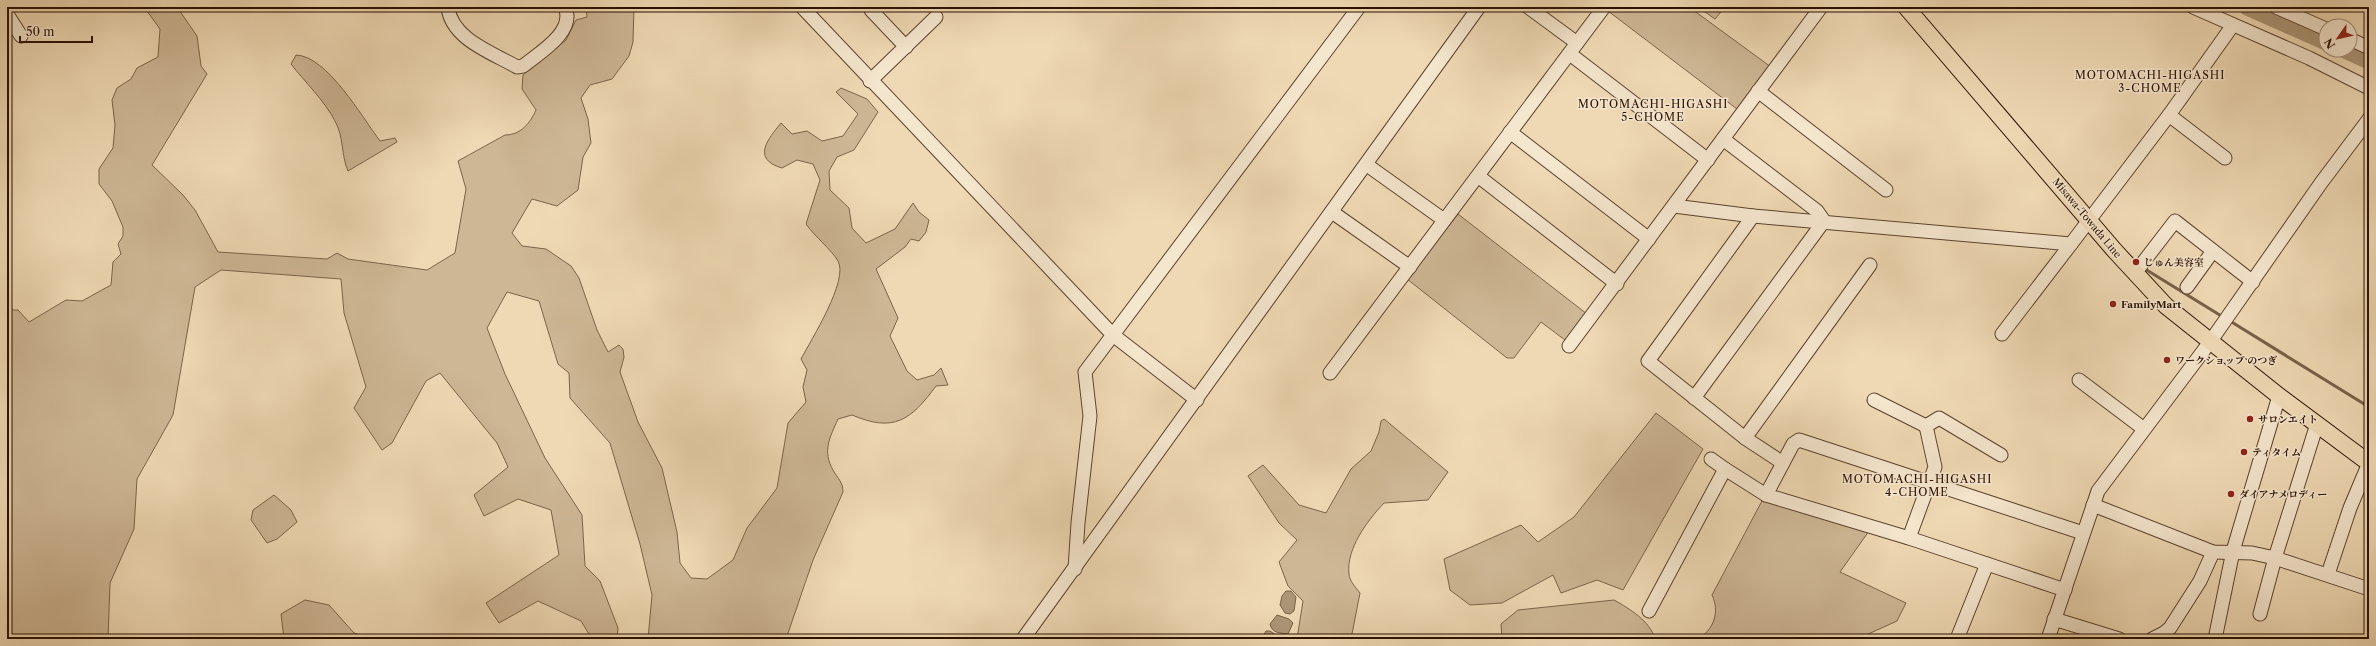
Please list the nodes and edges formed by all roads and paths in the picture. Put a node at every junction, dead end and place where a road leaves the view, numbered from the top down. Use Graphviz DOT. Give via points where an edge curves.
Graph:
graph roads {
  1 [pos="448,7"];
  2 [pos="565,7"];
  3 [pos="1359,7"];
  4 [pos="1479,7"];
  5 [pos="1528,7"];
  6 [pos="1604,7"];
  7 [pos="1821,7"];
  8 [pos="1906,7"];
  9 [pos="2192,7"];
  10 [pos="2276,7"];
  11 [pos="806,8"];
  12 [pos="871,10"];
  13 [pos="7,14"];
  14 [pos="936,17"];
  15 [pos="2233,25"];
  16 [pos="2318,25"];
  17 [pos="21,36"];
  18 [pos="2358,43"];
  19 [pos="906,47"];
  20 [pos="2369,48"];
  21 [pos="1573,49"];
  22 [pos="870,80"];
  23 [pos="2369,88"];
  24 [pos="1758,91"];
  25 [pos="2169,115"];
  26 [pos="2369,119"];
  27 [pos="1510,132"];
  28 [pos="1723,139"];
  29 [pos="2225,158"];
  30 [pos="1708,160"];
  31 [pos="1367,165"];
  32 [pos="1478,176"];
  33 [pos="1886,190"];
  34 [pos="1674,206"];
  35 [pos="1332,212"];
  36 [pos="1753,216"];
  37 [pos="1444,220"];
  38 [pos="2090,220"];
  39 [pos="1824,221"];
  40 [pos="1649,239"];
  41 [pos="2071,244"];
  42 [pos="2213,251"];
  43 [pos="1870,265"];
  44 [pos="1410,267"];
  45 [pos="2134,273"];
  46 [pos="2253,282"];
  47 [pos="1617,284"];
  48 [pos="2188,287"];
  49 [pos="2002,334"];
  50 [pos="1113,335"];
  51 [pos="2210,342"];
  52 [pos="1570,346"];
  53 [pos="1330,373"];
  54 [pos="2079,380"];
  55 [pos="2279,396"];
  56 [pos="1694,398"];
  57 [pos="1197,400"];
  58 [pos="1874,400"];
  59 [pos="2317,424"];
  60 [pos="1926,426"];
  61 [pos="2144,429"];
  62 [pos="1745,438"];
  63 [pos="2001,454"];
  64 [pos="1711,459"];
  65 [pos="1783,463"];
  66 [pos="2369,463"];
  67 [pos="1725,470"];
  68 [pos="1929,482"];
  69 [pos="1766,495"];
  70 [pos="2093,505"];
  71 [pos="2083,533"];
  72 [pos="1909,538"];
  73 [pos="2233,551"];
  74 [pos="2213,552"];
  75 [pos="2275,558"];
  76 [pos="1987,564"];
  77 [pos="1075,569"];
  78 [pos="2328,574"];
  79 [pos="2369,588"];
  80 [pos="2065,590"];
  81 [pos="1649,611"];
  82 [pos="2260,614"];
  83 [pos="2054,619"];
  84 [pos="1023,639"];
  85 [pos="1957,639"];
  86 [pos="2048,639"];
  87 [pos="2119,639"];
  88 [pos="2152,639"];
  89 [pos="2215,639"];
  1 -- 2 [label="street" via="451,18 469,40 517,67 523,66 556,40 568,16"];
  3 -- 50 [label="street"];
  4 -- 31 [label="street"];
  5 -- 21 [label="street"];
  6 -- 21 [label="street"];
  7 -- 24 [label="street"];
  8 -- 38 [label="main road, Misawa-Towada Line"];
  9 -- 15 [label="street"];
  10 -- 16 [label="street"];
  11 -- 22 [label="street"];
  12 -- 19 [label="street"];
  13 -- 17 [label="street"];
  14 -- 19 [label="street"];
  15 -- 23 [label="street"];
  15 -- 25 [label="street"];
  18 -- 20 [label="street"];
  19 -- 22 [label="street"];
  21 -- 27 [label="street"];
  21 -- 30 [label="street"];
  22 -- 50 [label="street"];
  24 -- 28 [label="street"];
  24 -- 33 [label="street"];
  25 -- 29 [label="street"];
  25 -- 38 [label="street"];
  26 -- 46 [label="street"];
  27 -- 32 [label="street"];
  27 -- 40 [label="street"];
  28 -- 30 [label="street"];
  28 -- 39 [label="street" via="1817,211"];
  30 -- 34 [label="street"];
  31 -- 35 [label="street"];
  31 -- 37 [label="street"];
  32 -- 37 [label="street"];
  32 -- 47 [label="street"];
  34 -- 36 [label="street"];
  34 -- 40 [label="street"];
  35 -- 44 [label="street"];
  35 -- 57 [label="street"];
  36 -- 39 [label="street"];
  36 -- 56 [label="street" via="1648,361"];
  37 -- 44 [label="street"];
  38 -- 41 [label="street"];
  38 -- 45 [label="main road, Misawa-Towada Line"];
  39 -- 41 [label="street"];
  39 -- 56 [label="street"];
  40 -- 47 [label="street"];
  41 -- 49 [label="street"];
  42 -- 45 [label="street" via="2175,221"];
  42 -- 46 [label="street"];
  42 -- 48 [label="street"];
  43 -- 62 [label="street"];
  44 -- 53 [label="street"];
  45 -- 51 [label="main road, Misawa-Towada Line" via="2166,306"];
  46 -- 51 [label="street"];
  47 -- 52 [label="street"];
  50 -- 57 [label="street"];
  50 -- 77 [label="street" via="1085,372 1090,416"];
  51 -- 55 [label="main road, Misawa-Towada Line"];
  51 -- 61 [label="street"];
  54 -- 61 [label="street"];
  55 -- 59 [label="main road, Misawa-Towada Line"];
  55 -- 73 [label="street"];
  56 -- 62 [label="street"];
  57 -- 77 [label="street"];
  58 -- 60 [label="street"];
  59 -- 66 [label="main road, Misawa-Towada Line"];
  59 -- 75 [label="street"];
  60 -- 63 [label="street" via="1939,418"];
  60 -- 68 [label="street" via="1935,467"];
  61 -- 70 [label="street" via="2105,479"];
  62 -- 65 [label="street"];
  64 -- 67 [label="street"];
  65 -- 68 [label="street" via="1793,444 1799,440"];
  65 -- 69 [label="street"];
  66 -- 78 [label="street" via="2350,508"];
  67 -- 69 [label="street"];
  67 -- 81 [label="street"];
  68 -- 71 [label="street"];
  68 -- 72 [label="street"];
  69 -- 72 [label="street"];
  70 -- 71 [label="street"];
  70 -- 74 [label="street"];
  71 -- 80 [label="street"];
  72 -- 76 [label="street"];
  73 -- 74 [label="street"];
  73 -- 75 [label="street"];
  73 -- 89 [label="street"];
  74 -- 88 [label="street" via="2200,581 2170,628"];
  75 -- 78 [label="street"];
  75 -- 82 [label="street"];
  76 -- 80 [label="street"];
  76 -- 85 [label="street"];
  77 -- 84 [label="street"];
  78 -- 79 [label="street"];
  80 -- 83 [label="street"];
  83 -- 86 [label="street"];
  83 -- 87 [label="street"];
}
